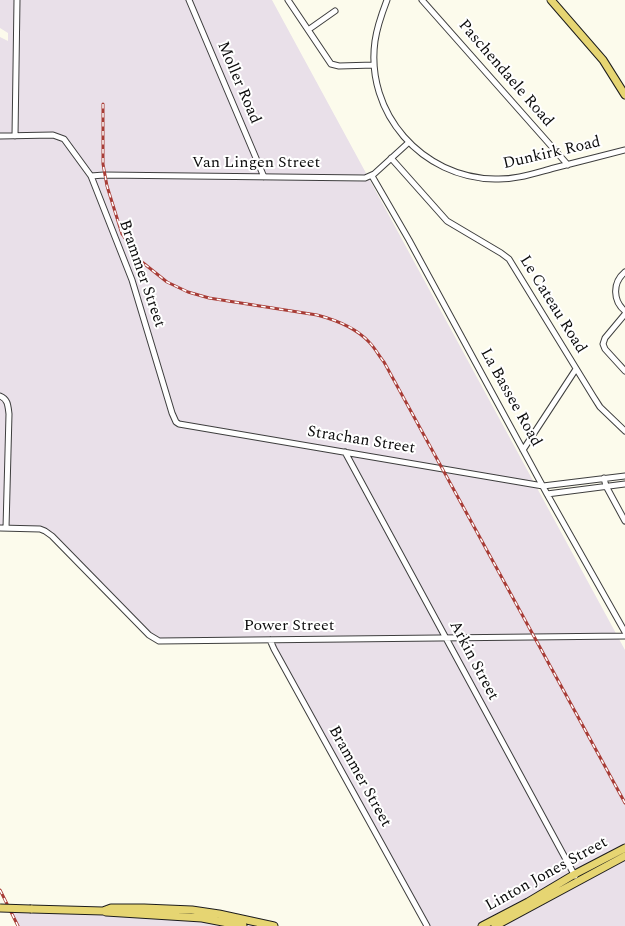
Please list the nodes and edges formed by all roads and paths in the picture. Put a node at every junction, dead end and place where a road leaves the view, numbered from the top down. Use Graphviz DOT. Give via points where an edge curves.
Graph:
graph roads {
  1 [pos="17,0"];
  2 [pos="189,0"];
  3 [pos="288,0"];
  4 [pos="387,0"];
  5 [pos="422,0"];
  6 [pos="551,0"];
  7 [pos="335,11"];
  8 [pos="308,30"];
  9 [pos="374,65"];
  10 [pos="625,95"];
  11 [pos="0,136"];
  12 [pos="15,136"];
  13 [pos="408,143"];
  14 [pos="625,150"];
  15 [pos="391,158"];
  16 [pos="568,165"];
  17 [pos="91,176"];
  18 [pos="264,176"];
  19 [pos="372,176"];
  20 [pos="625,272"];
  21 [pos="625,313"];
  22 [pos="576,368"];
  23 [pos="625,371"];
  24 [pos="0,396"];
  25 [pos="176,422"];
  26 [pos="625,431"];
  27 [pos="523,450"];
  28 [pos="345,452"];
  29 [pos="625,476"];
  30 [pos="604,478"];
  31 [pos="625,484"];
  32 [pos="543,486"];
  33 [pos="606,486"];
  34 [pos="547,494"];
  35 [pos="625,521"];
  36 [pos="3,528"];
  37 [pos="625,632"];
  38 [pos="625,636"];
  39 [pos="447,638"];
  40 [pos="270,640"];
  41 [pos="625,848"];
  42 [pos="625,856"];
  43 [pos="575,874"];
  44 [pos="578,882"];
  45 [pos="535,901"];
  46 [pos="0,908"];
  47 [pos="218,920"];
  48 [pos="243,926"];
  49 [pos="274,926"];
  50 [pos="427,926"];
  51 [pos="482,926"];
  52 [pos="495,926"];
  1 -- 12 [label="street"];
  2 -- 18 [label="street, Moller Road"];
  3 -- 8 [label="street"];
  4 -- 9 [label="street, Dunkirk Road" via="376,35"];
  5 -- 16 [label="street, Paschendaele Road"];
  6 -- 10 [label="main road" via="603,60"];
  7 -- 8 [label="street"];
  8 -- 9 [label="street" via="334,65"];
  9 -- 13 [label="street, Dunkirk Road" via="385,108"];
  11 -- 12 [label="street"];
  12 -- 17 [label="street, Brammer Street" via="61,137"];
  13 -- 15 [label="street"];
  13 -- 16 [label="street, Dunkirk Road" via="442,167 478,178 510,178"];
  14 -- 16 [label="street, Dunkirk Road"];
  15 -- 19 [label="street"];
  15 -- 22 [label="street, Le Cateau Road" via="447,221 509,259"];
  17 -- 18 [label="street, Van Lingen Street"];
  17 -- 25 [label="street, Brammer Street" via="132,280"];
  18 -- 19 [label="street, Van Lingen Street"];
  19 -- 27 [label="street, La Bassee Road"];
  20 -- 21 [label="street" via="619,278 615,294"];
  21 -- 23 [label="street" via="603,344"];
  22 -- 26 [label="street, Le Cateau Road" via="600,407"];
  22 -- 27 [label="street"];
  24 -- 36 [label="street" via="8,405"];
  25 -- 28 [label="street, Strachan Street" via="184,426"];
  27 -- 32 [label="street, La Bassee Road"];
  28 -- 32 [label="street, Strachan Street"];
  28 -- 39 [label="street, Arkin Street"];
  29 -- 30 [label="street, Strachan Street"];
  30 -- 32 [label="street, Strachan Street"];
  30 -- 33 [label="street"];
  31 -- 33 [label="street"];
  32 -- 34 [label="street, La Bassee Road"];
  33 -- 34 [label="street"];
  33 -- 35 [label="street"];
  34 -- 37 [label="street, La Bassee Road"];
  36 -- 40 [label="street, Power Street" via="36,528 52,536 155,640"];
  38 -- 39 [label="street, Power Street"];
  39 -- 40 [label="street, Power Street"];
  39 -- 43 [label="street, Arkin Street"];
  40 -- 50 [label="street, Brammer Street"];
  41 -- 43 [label="main road, Linton Jones Street"];
  42 -- 44 [label="main road, Linton Jones Street"];
  43 -- 44 [label="street, Arkin Street"];
  43 -- 45 [label="main road, Linton Jones Street"];
  44 -- 45 [label="main road, Linton Jones Street"];
  45 -- 51 [label="main road, Linton Jones Street"];
  45 -- 52 [label="main road, Linton Jones Street"];
  46 -- 47 [label="main road, bridge" via="192,910"];
  47 -- 48 [label="main road"];
  47 -- 49 [label="main road"];
}
